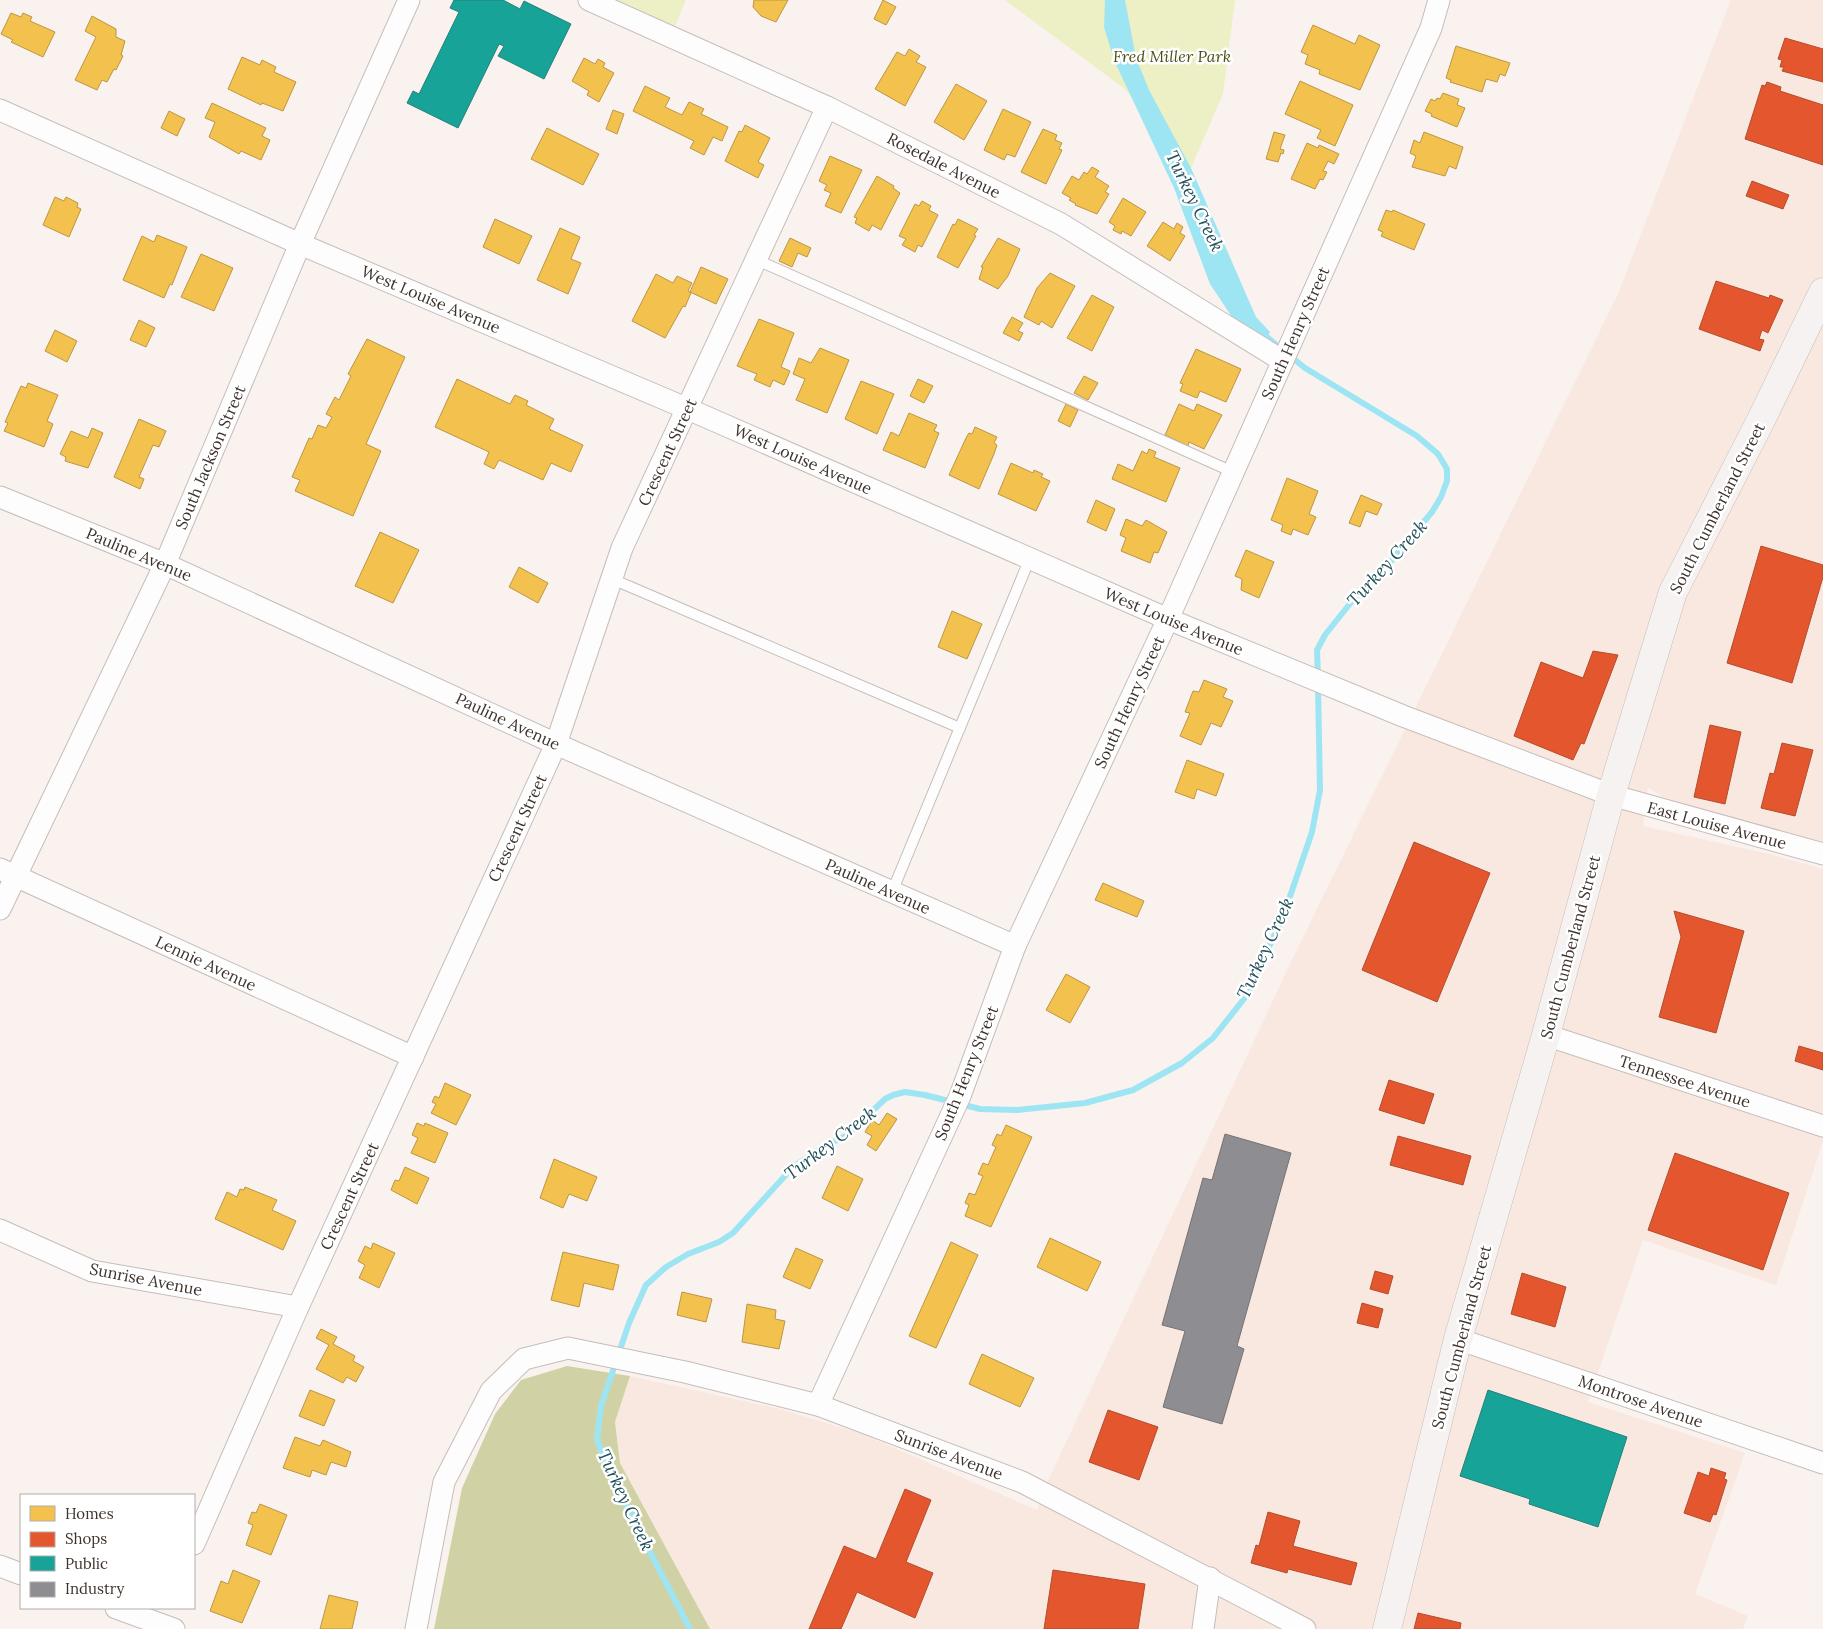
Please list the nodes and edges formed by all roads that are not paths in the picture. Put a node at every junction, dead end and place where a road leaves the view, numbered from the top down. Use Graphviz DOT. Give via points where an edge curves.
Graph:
graph roads {
  1 [pos="409,0"];
  2 [pos="588,0"];
  3 [pos="1439,0"];
  4 [pos="827,107"];
  5 [pos="0,110"];
  6 [pos="300,244"];
  7 [pos="757,260"];
  8 [pos="1823,292"];
  9 [pos="1283,361"];
  10 [pos="688,409"];
  11 [pos="1234,472"];
  12 [pos="0,497"];
  13 [pos="1030,558"];
  14 [pos="165,564"];
  15 [pos="612,579"];
  16 [pos="1168,619"];
  17 [pos="960,728"];
  18 [pos="556,744"];
  19 [pos="1611,795"];
  20 [pos="1823,854"];
  21 [pos="7,872"];
  22 [pos="892,892"];
  23 [pos="0,909"];
  24 [pos="1015,946"];
  25 [pos="1546,1036"];
  26 [pos="413,1057"];
  27 [pos="1823,1126"];
  28 [pos="0,1230"];
  29 [pos="298,1307"];
  30 [pos="1458,1339"];
  31 [pos="818,1404"];
  32 [pos="1823,1464"];
  33 [pos="195,1542"];
  34 [pos="0,1566"];
  35 [pos="20,1574"];
  36 [pos="1210,1578"];
  37 [pos="120,1609"];
  38 [pos="166,1620"];
  39 [pos="416,1629"];
  40 [pos="1203,1629"];
  41 [pos="1306,1629"];
  42 [pos="1387,1629"];
  1 -- 6 [label="street, South Jackson Street"];
  2 -- 4 [label="street, Rosedale Avenue"];
  3 -- 9 [label="street, South Henry Street" via="1430,28"];
  4 -- 7 [label="street, Crescent Street"];
  4 -- 9 [label="street, Rosedale Avenue" via="1061,224"];
  5 -- 6 [label="street, West Louise Avenue"];
  6 -- 10 [label="street, West Louise Avenue"];
  6 -- 14 [label="street, South Jackson Street"];
  7 -- 10 [label="street, Crescent Street"];
  7 -- 11 [label="lane"];
  8 -- 19 [label="main road, South Cumberland Street" via="1673,592"];
  9 -- 11 [label="street, South Henry Street"];
  10 -- 13 [label="street, West Louise Avenue"];
  10 -- 15 [label="street, Crescent Street" via="622,548"];
  11 -- 16 [label="street, South Henry Street"];
  12 -- 14 [label="street, Pauline Avenue"];
  13 -- 16 [label="street, West Louise Avenue"];
  13 -- 17 [label="lane"];
  14 -- 18 [label="street, Pauline Avenue"];
  14 -- 21 [label="street, South Jackson Street"];
  15 -- 17 [label="lane"];
  15 -- 18 [label="street, Crescent Street"];
  16 -- 19 [label="street, West Louise Avenue" via="1403,716"];
  16 -- 24 [label="street, South Henry Street"];
  17 -- 22 [label="lane"];
  18 -- 22 [label="street, Pauline Avenue"];
  18 -- 26 [label="street, Crescent Street"];
  19 -- 20 [label="street, East Louise Avenue"];
  19 -- 25 [label="main road, South Cumberland Street"];
  21 -- 23 [label="street, South Jackson Street"];
  21 -- 26 [label="street, Lennie Avenue"];
  22 -- 24 [label="street, Pauline Avenue"];
  24 -- 31 [label="street, South Henry Street" via="960,1096"];
  25 -- 27 [label="street, Tennessee Avenue"];
  25 -- 30 [label="main road, South Cumberland Street"];
  26 -- 29 [label="street, Crescent Street"];
  28 -- 29 [label="street, Sunrise Avenue" via="92,1271"];
  29 -- 33 [label="street, Crescent Street"];
  30 -- 32 [label="street, Montrose Avenue"];
  30 -- 42 [label="main road, South Cumberland Street"];
  31 -- 36 [label="street, Sunrise Avenue" via="1022,1482"];
  31 -- 39 [label="street, Sunrise Avenue" via="568,1348 524,1359 490,1391 444,1482"];
  34 -- 35 [label="street"];
  36 -- 40 [label="street"];
  36 -- 41 [label="street, Sunrise Avenue"];
  37 -- 38 [label="street"];
}
